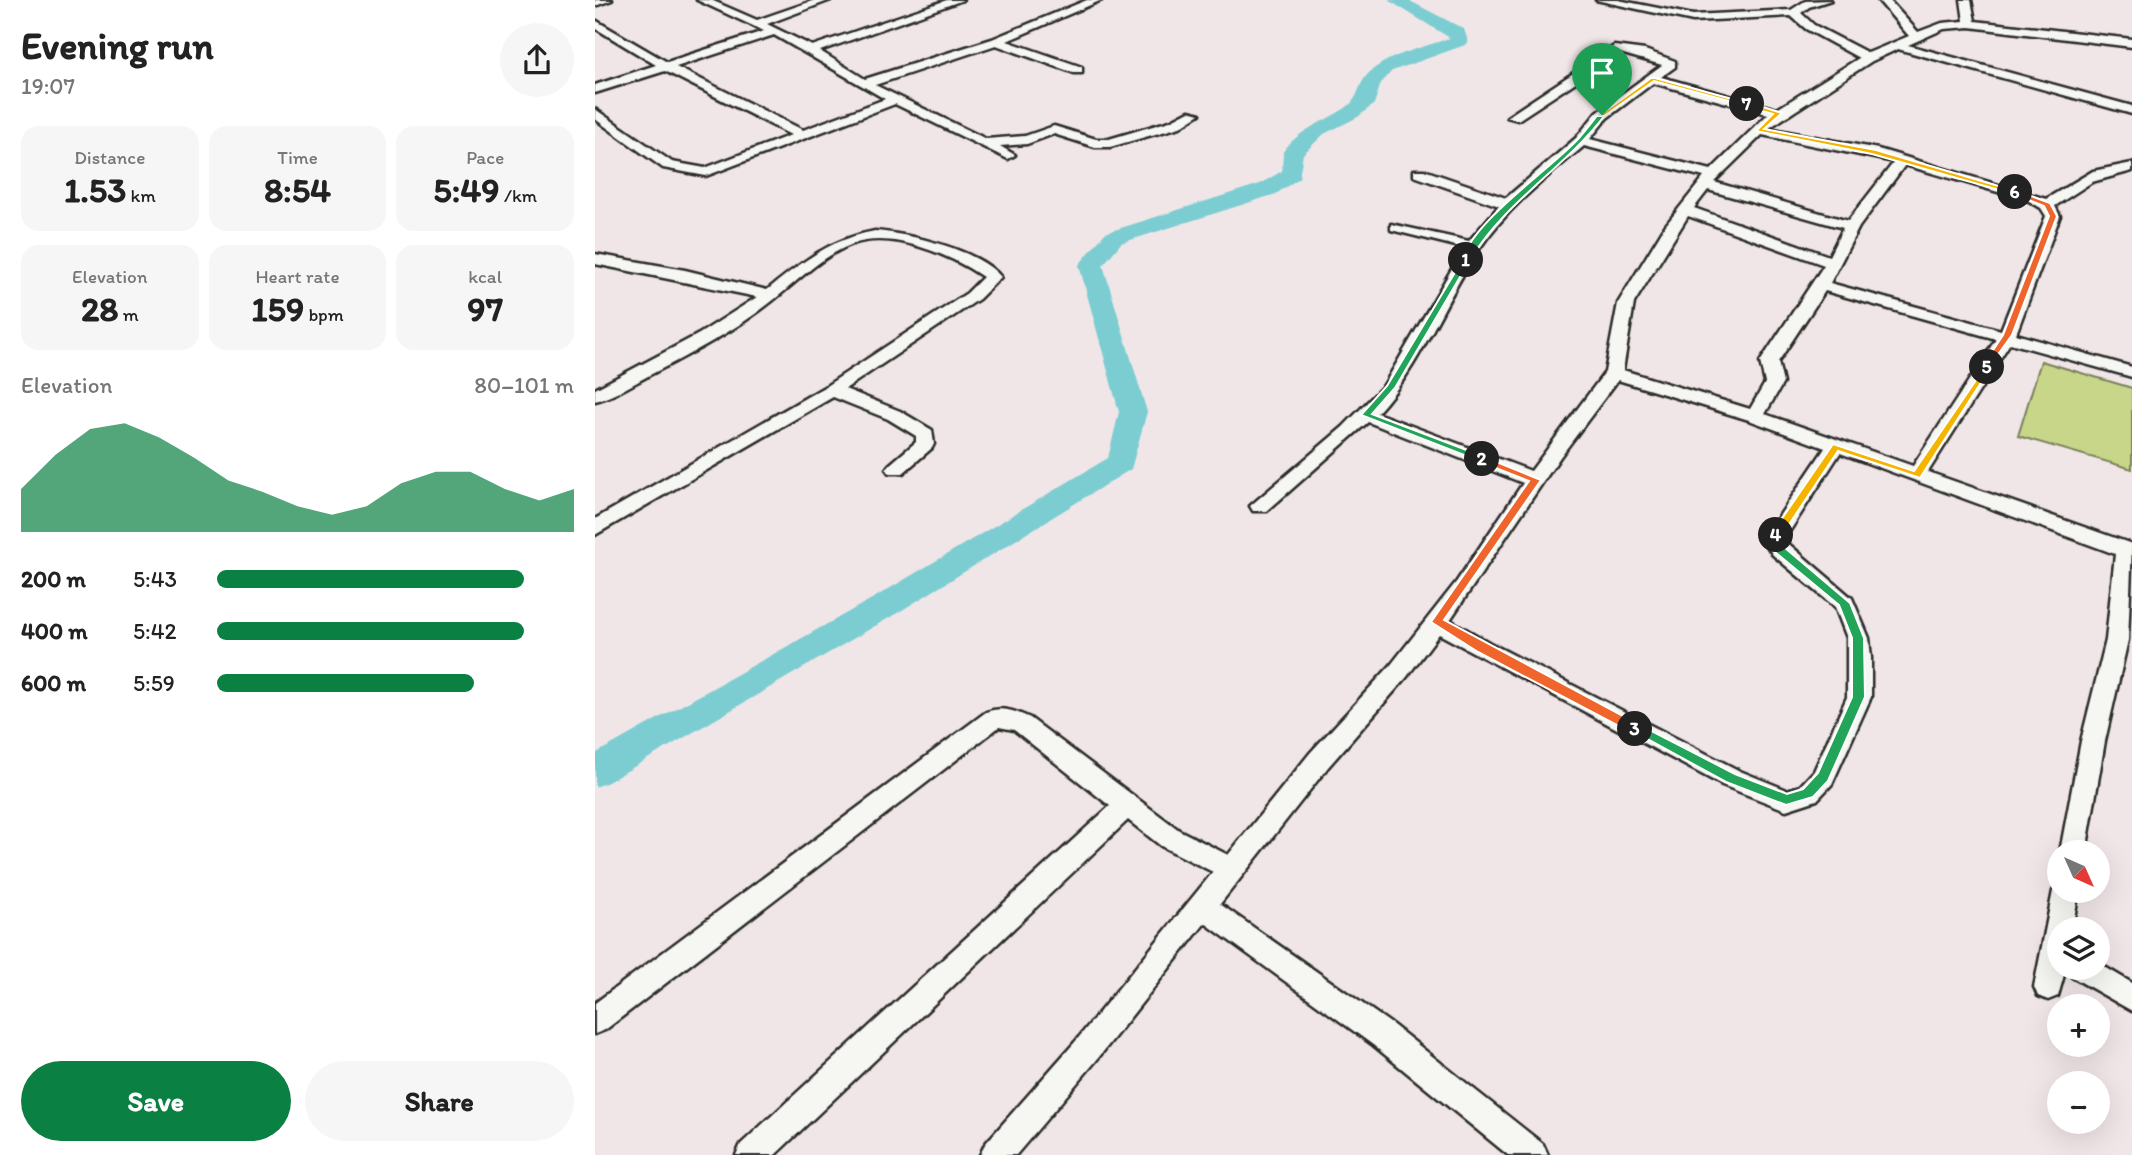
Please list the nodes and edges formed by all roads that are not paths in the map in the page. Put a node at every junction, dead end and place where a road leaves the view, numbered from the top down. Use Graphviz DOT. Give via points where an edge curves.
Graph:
graph roads {
  1 [pos="607,0"];
  2 [pos="826,0"];
  3 [pos="958,0"];
  4 [pos="1097,0"];
  5 [pos="1601,0"];
  6 [pos="1647,0"];
  7 [pos="1826,0"];
  8 [pos="1885,0"];
  9 [pos="1966,0"];
  10 [pos="712,1"];
  11 [pos="595,3"];
  12 [pos="1627,6"];
  13 [pos="1794,13"];
  14 [pos="595,23"];
  15 [pos="756,23"];
  16 [pos="1970,24"];
  17 [pos="772,32"];
  18 [pos="1915,36"];
  19 [pos="996,41"];
  20 [pos="2132,43"];
  21 [pos="1896,45"];
  22 [pos="813,50"];
  23 [pos="1868,58"];
  24 [pos="665,66"];
  25 [pos="1078,70"];
  26 [pos="1653,79"];
  27 [pos="865,84"];
  28 [pos="595,89"];
  29 [pos="895,100"];
  30 [pos="2132,110"];
  31 [pos="595,113"];
  32 [pos="1779,113"];
  33 [pos="1194,114"];
  34 [pos="1513,117"];
  35 [pos="1759,130"];
  36 [pos="802,135"];
  37 [pos="1581,141"];
  38 [pos="985,143"];
  39 [pos="1008,155"];
  40 [pos="1902,160"];
  41 [pos="2132,167"];
  42 [pos="1419,173"];
  43 [pos="1709,180"];
  44 [pos="1509,204"];
  45 [pos="2047,205"];
  46 [pos="1685,210"];
  47 [pos="1852,226"];
  48 [pos="1397,228"];
  49 [pos="1473,247"];
  50 [pos="603,260"];
  51 [pos="1831,261"];
  52 [pos="595,268"];
  53 [pos="1821,285"];
  54 [pos="769,295"];
  55 [pos="2007,335"];
  56 [pos="2132,372"];
  57 [pos="1614,373"];
  58 [pos="832,390"];
  59 [pos="595,396"];
  60 [pos="1366,415"];
  61 [pos="1755,416"];
  62 [pos="1836,446"];
  63 [pos="897,469"];
  64 [pos="1916,475"];
  65 [pos="1535,480"];
  66 [pos="1260,506"];
  67 [pos="595,528"];
  68 [pos="2129,551"];
  69 [pos="1437,622"];
  70 [pos="1126,806"];
  71 [pos="2075,840"];
  72 [pos="1231,869"];
  73 [pos="1202,905"];
  74 [pos="2050,980"];
  75 [pos="2102,980"];
  76 [pos="2048,987"];
  77 [pos="2132,998"];
  78 [pos="595,1020"];
  79 [pos="752,1155"];
  80 [pos="996,1155"];
  81 [pos="1532,1155"];
  1 -- 11 [label="street"];
  2 -- 15 [label="street"];
  3 -- 22 [label="street"];
  4 -- 19 [label="street"];
  5 -- 12 [label="street"];
  6 -- 12 [label="street"];
  7 -- 13 [label="street" via="1805,4"];
  8 -- 18 [label="street"];
  9 -- 16 [label="street"];
  10 -- 15 [label="street"];
  12 -- 13 [label="street" via="1693,18"];
  13 -- 23 [label="street"];
  14 -- 24 [label="street"];
  15 -- 17 [label="street"];
  16 -- 18 [label="street" via="1942,26"];
  16 -- 20 [label="street"];
  17 -- 22 [label="street"];
  17 -- 24 [label="street"];
  18 -- 21 [label="street"];
  19 -- 25 [label="street"];
  19 -- 27 [label="street"];
  21 -- 23 [label="street"];
  21 -- 30 [label="street"];
  22 -- 27 [label="street"];
  23 -- 32 [label="street"];
  24 -- 28 [label="street"];
  24 -- 36 [label="street"];
  26 -- 32 [label="street"];
  26 -- 34 [label="street" via="1671,64 1618,49"];
  26 -- 37 [label="street" via="1602,115"];
  27 -- 29 [label="street"];
  29 -- 36 [label="street"];
  29 -- 38 [label="street"];
  31 -- 36 [label="street" via="669,165 695,172"];
  32 -- 35 [label="street"];
  33 -- 38 [label="street" via="1111,143 1095,143 1054,130 1027,140"];
  35 -- 40 [label="street"];
  35 -- 43 [label="street"];
  37 -- 43 [label="street"];
  37 -- 44 [label="street"];
  38 -- 39 [label="street"];
  40 -- 45 [label="street"];
  40 -- 47 [label="street"];
  41 -- 45 [label="street" via="2091,175"];
  42 -- 44 [label="street"];
  43 -- 46 [label="street"];
  43 -- 47 [label="street" via="1759,202"];
  44 -- 49 [label="street"];
  45 -- 55 [label="street" via="2053,216"];
  46 -- 51 [label="street"];
  46 -- 57 [label="street" via="1626,303"];
  47 -- 51 [label="street"];
  48 -- 49 [label="street"];
  49 -- 60 [label="street" via="1391,388"];
  50 -- 52 [label="street"];
  50 -- 54 [label="street"];
  51 -- 53 [label="street"];
  53 -- 55 [label="street"];
  53 -- 61 [label="street" via="1769,362 1774,383"];
  54 -- 58 [label="street" via="832,245 883,233 922,243 993,277 973,296"];
  54 -- 59 [label="street" via="741,316"];
  55 -- 56 [label="street"];
  55 -- 64 [label="street"];
  57 -- 61 [label="street"];
  57 -- 65 [label="street"];
  58 -- 63 [label="street" via="894,415 925,434 925,444"];
  58 -- 67 [label="street"];
  60 -- 65 [label="street"];
  60 -- 66 [label="street"];
  61 -- 62 [label="street"];
  62 -- 64 [label="street"];
  62 -- 69 [label="street" via="1773,540 1844,603 1858,638 1859,697 1823,777 1808,793 1786,800 1731,778"];
  64 -- 68 [label="street"];
  65 -- 69 [label="street"];
  68 -- 71 [label="street" via="2117,640"];
  69 -- 72 [label="street"];
  70 -- 72 [label="street" via="1171,838"];
  70 -- 78 [label="street" via="1022,724 995,718"];
  70 -- 79 [label="street"];
  72 -- 73 [label="street"];
  73 -- 80 [label="street"];
  73 -- 81 [label="street" via="1383,1035"];
  74 -- 76 [label="street"];
  75 -- 77 [label="street"];
}
